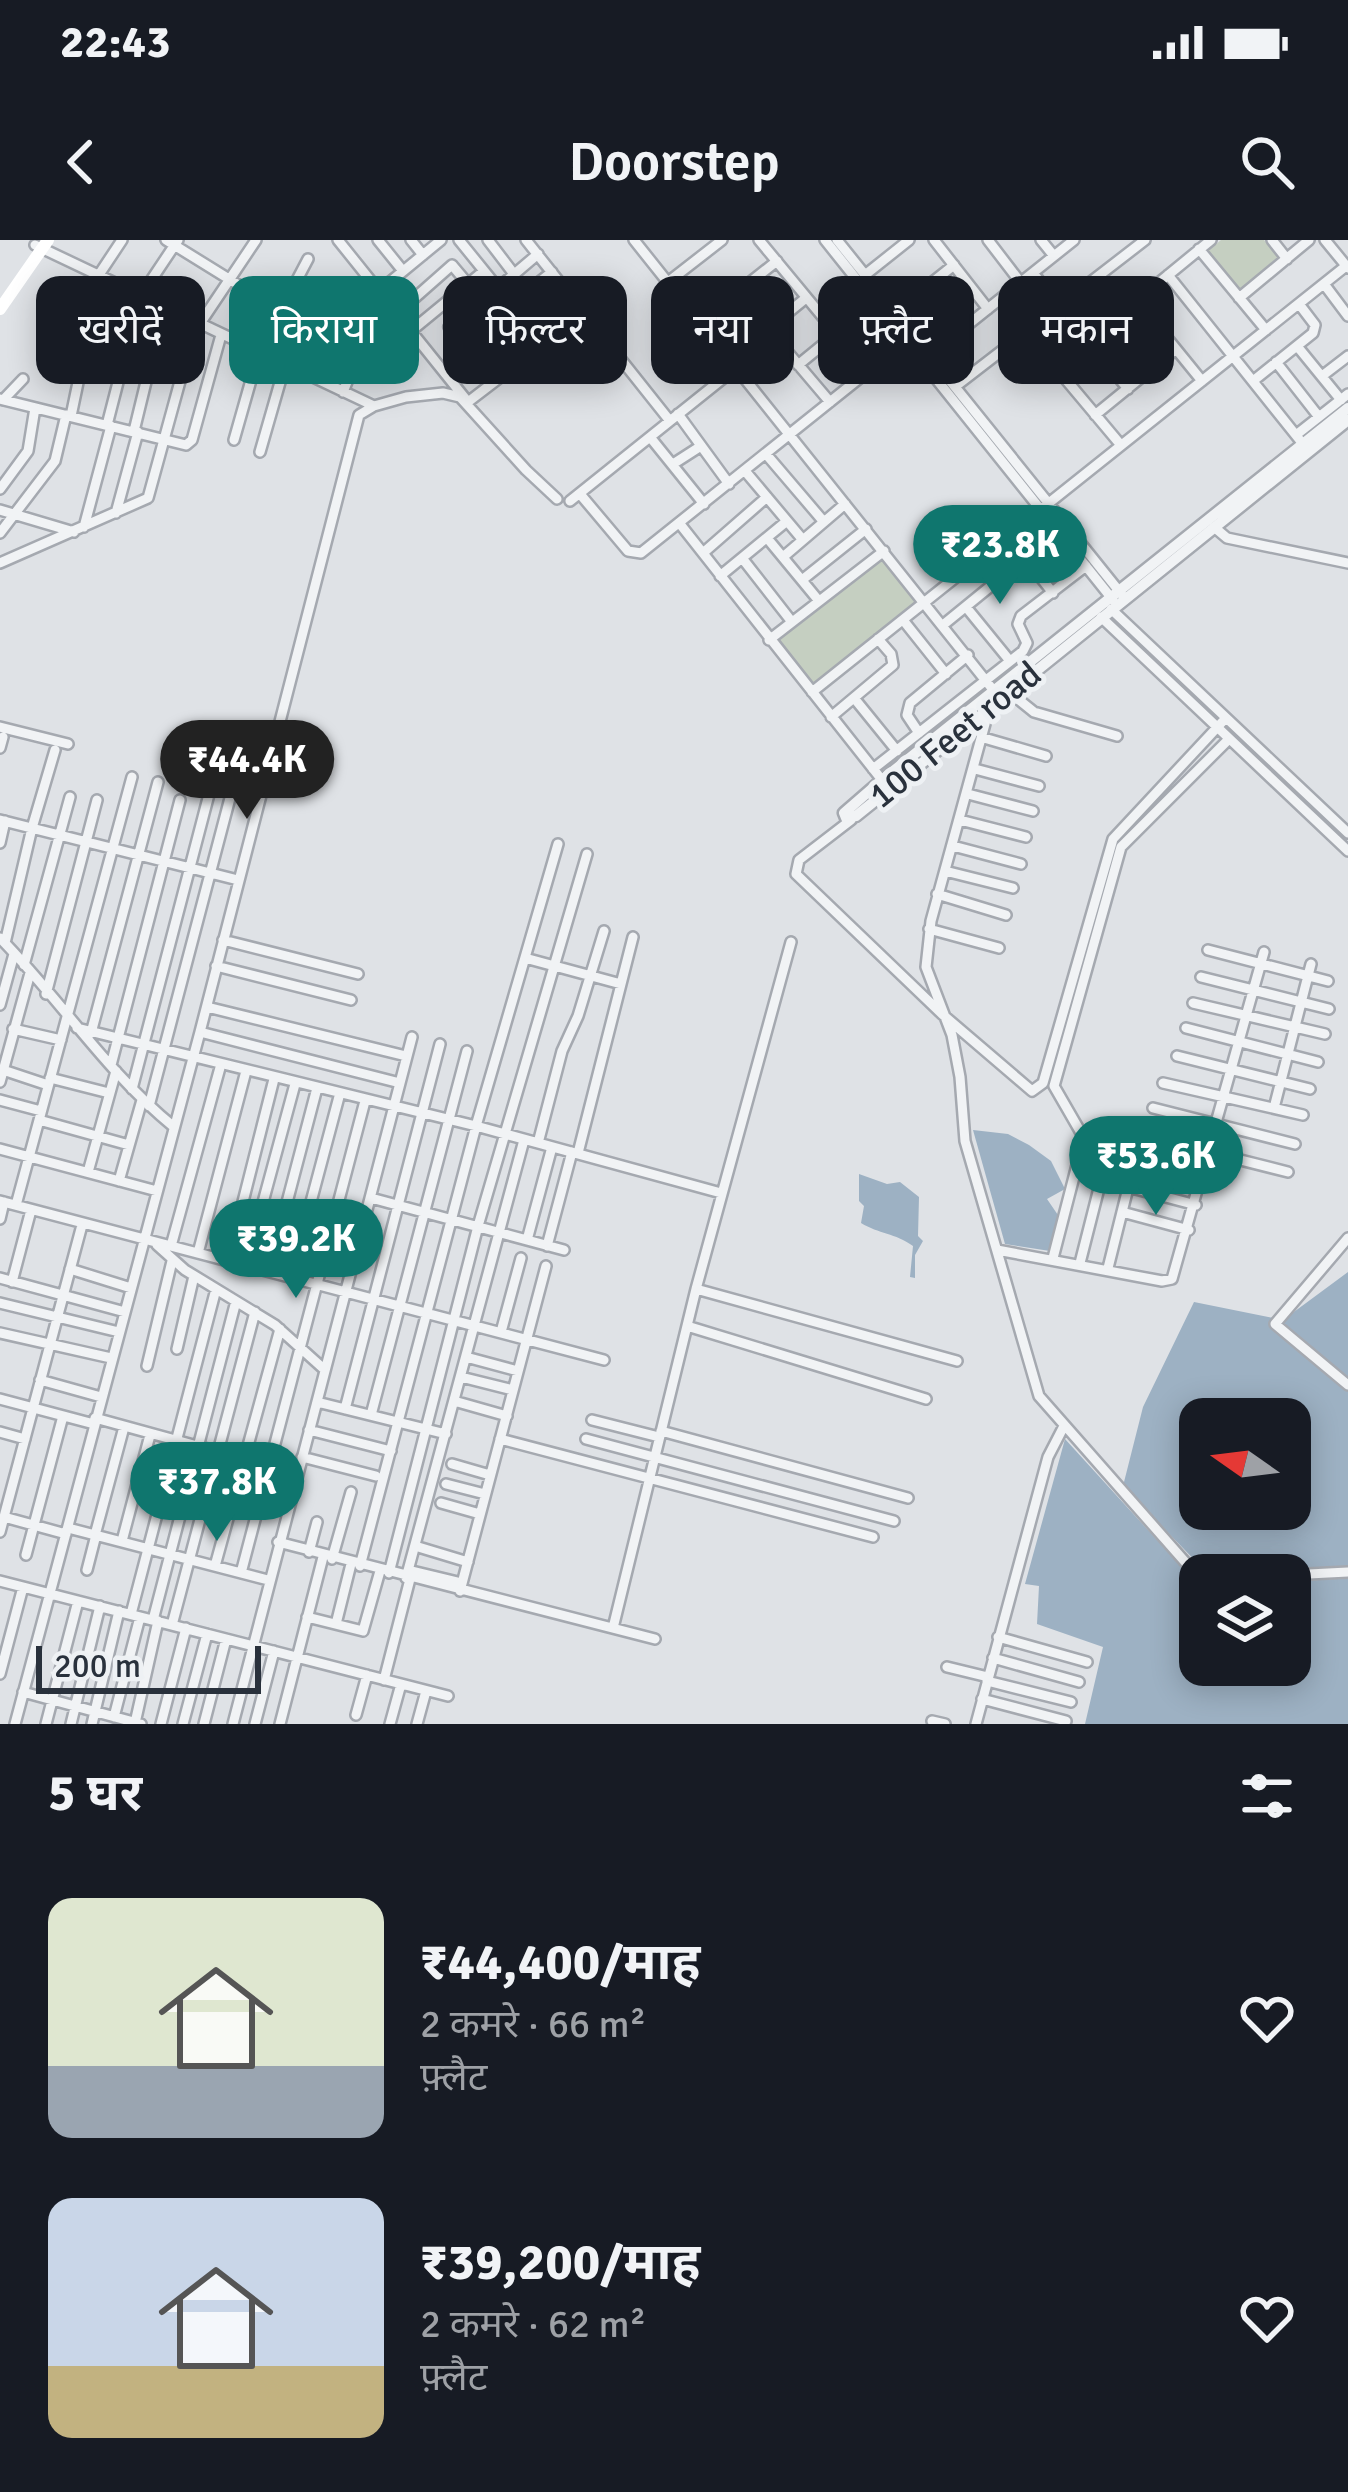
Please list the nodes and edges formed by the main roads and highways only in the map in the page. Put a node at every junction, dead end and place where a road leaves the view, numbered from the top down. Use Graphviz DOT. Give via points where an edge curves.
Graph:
graph roads {
  1 [pos="41,243"];
  2 [pos="0,295"];
  3 [pos="0,309"];
  1 -- 2 [label="main road"];
  1 -- 3 [label="main road"];
}
